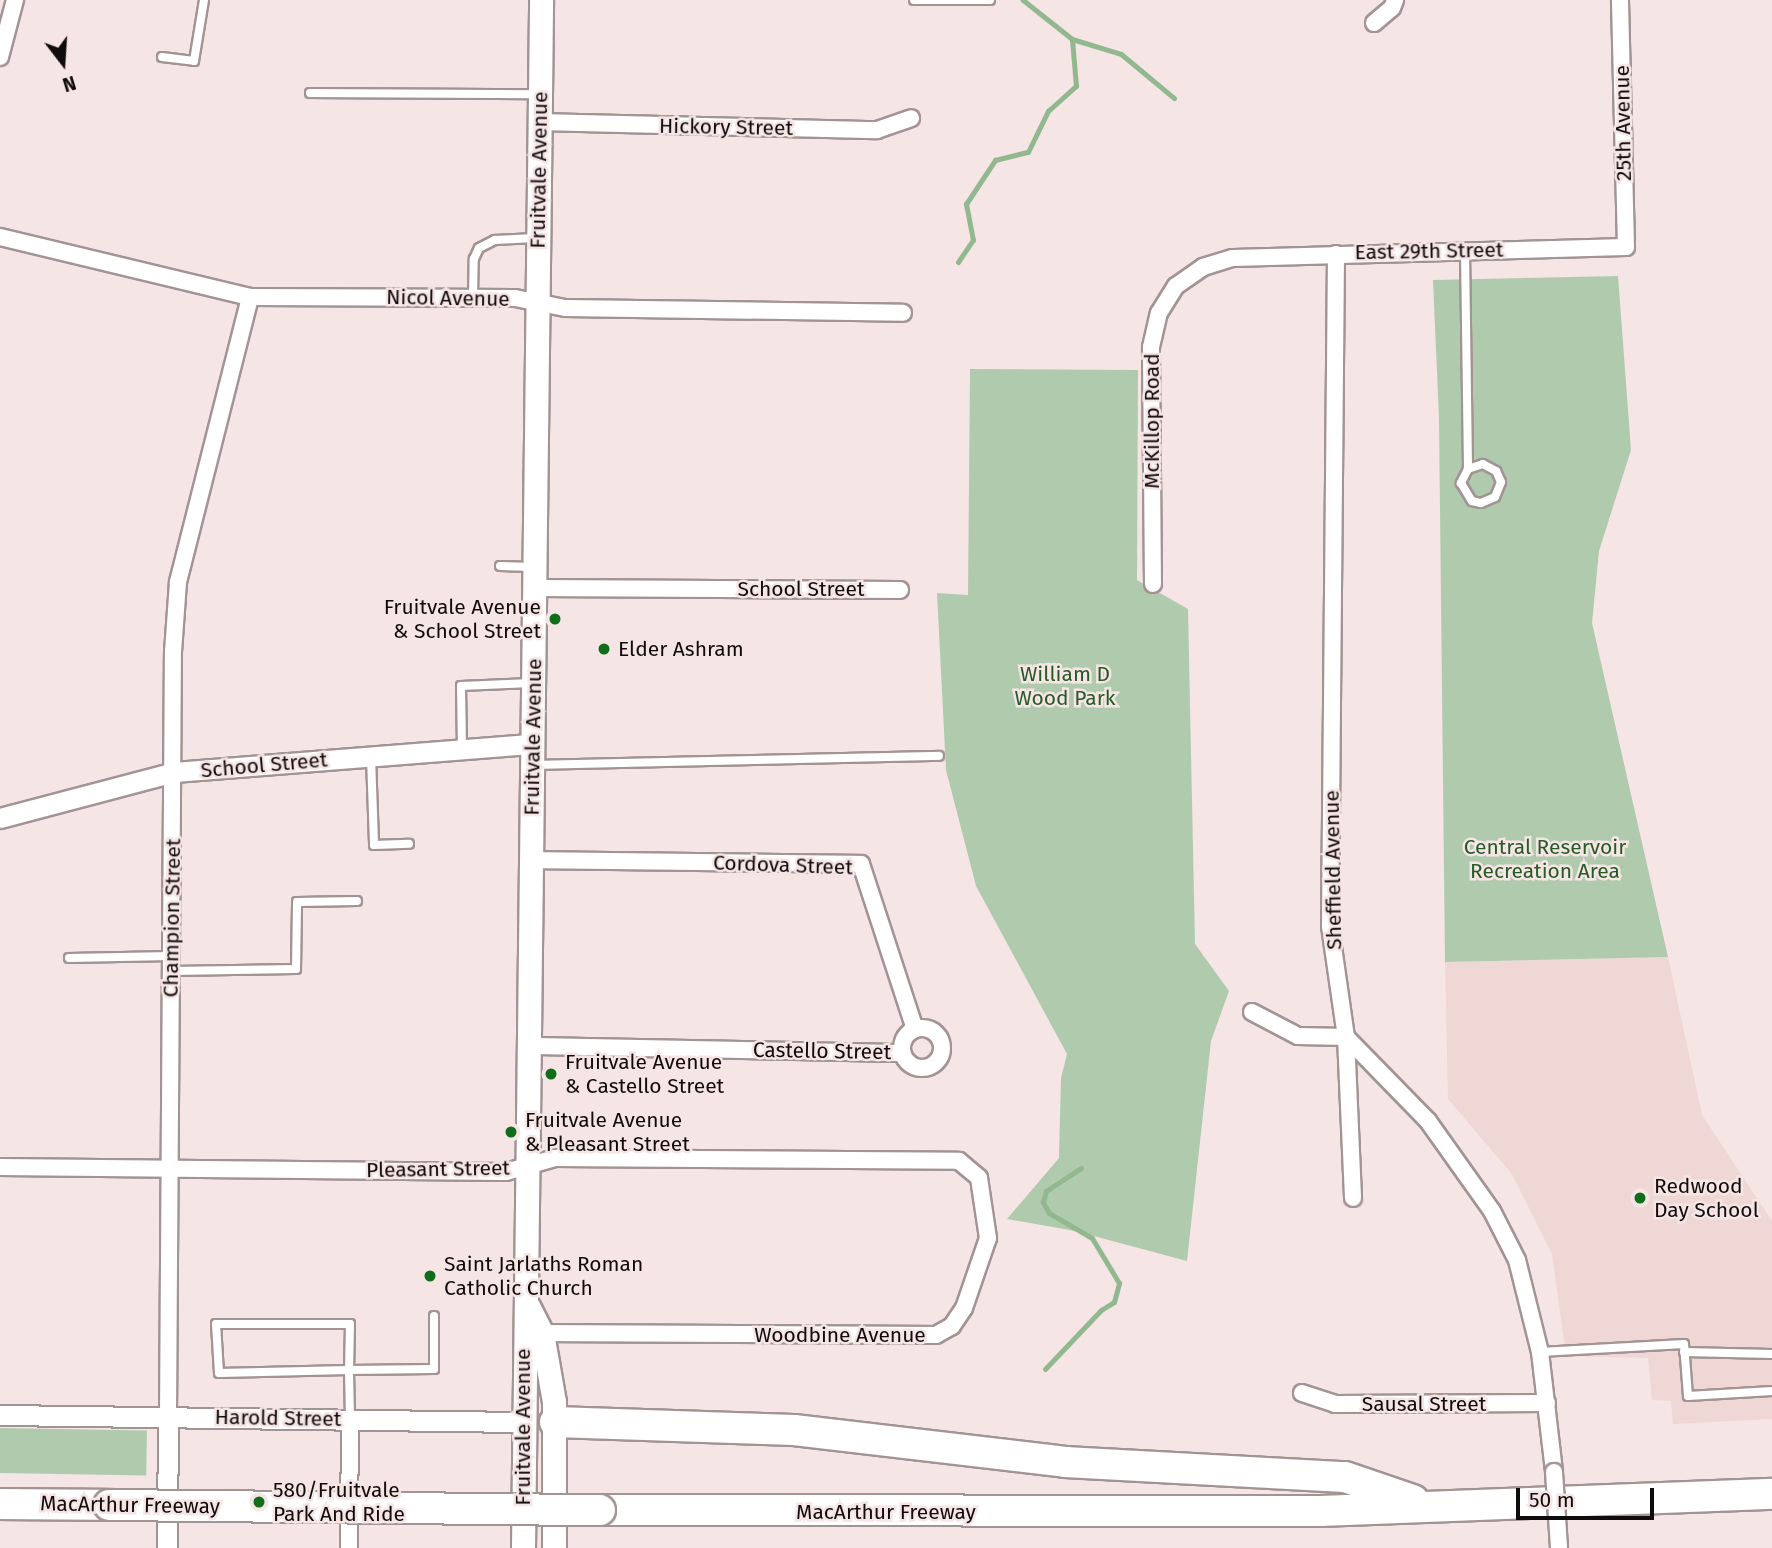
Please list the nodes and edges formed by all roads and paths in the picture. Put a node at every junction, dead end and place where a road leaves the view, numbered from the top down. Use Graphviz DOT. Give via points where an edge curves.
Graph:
graph roads {
  1 [pos="15,0"];
  2 [pos="204,0"];
  3 [pos="541,0"];
  4 [pos="914,0"];
  5 [pos="990,0"];
  6 [pos="1395,0"];
  7 [pos="1620,0"];
  8 [pos="1374,23"];
  9 [pos="0,57"];
  10 [pos="162,57"];
  11 [pos="310,93"];
  12 [pos="540,94"];
  13 [pos="911,118"];
  14 [pos="539,122"];
  15 [pos="0,237"];
  16 [pos="538,237"];
  17 [pos="1626,247"];
  18 [pos="1465,250"];
  19 [pos="1336,254"];
  20 [pos="1233,258"];
  21 [pos="250,297"];
  22 [pos="474,298"];
  23 [pos="538,302"];
  24 [pos="902,313"];
  25 [pos="1468,469"];
  26 [pos="500,566"];
  27 [pos="535,577"];
  28 [pos="1153,584"];
  29 [pos="900,590"];
  30 [pos="534,683"];
  31 [pos="462,749"];
  32 [pos="533,755"];
  33 [pos="939,756"];
  34 [pos="371,757"];
  35 [pos="174,772"];
  36 [pos="0,818"];
  37 [pos="409,844"];
  38 [pos="532,860"];
  39 [pos="357,901"];
  40 [pos="69,958"];
  41 [pos="172,963"];
  42 [pos="1252,1012"];
  43 [pos="915,1029"];
  44 [pos="1346,1037"];
  45 [pos="531,1046"];
  46 [pos="902,1053"];
  47 [pos="959,1161"];
  48 [pos="530,1165"];
  49 [pos="0,1167"];
  50 [pos="170,1167"];
  51 [pos="1353,1198"];
  52 [pos="528,1306"];
  53 [pos="434,1316"];
  54 [pos="542,1333"];
  55 [pos="1541,1352"];
  56 [pos="1684,1352"];
  57 [pos="1772,1354"];
  58 [pos="349,1370"];
  59 [pos="1772,1391"];
  60 [pos="1302,1393"];
  61 [pos="1548,1403"];
  62 [pos="0,1415"];
  63 [pos="168,1417"];
  64 [pos="350,1419"];
  65 [pos="523,1422"];
  66 [pos="555,1422"];
  67 [pos="1772,1494"];
  68 [pos="0,1504"];
  69 [pos="1431,1506"];
  70 [pos="167,1548"];
  71 [pos="349,1548"];
  72 [pos="523,1548"];
  73 [pos="554,1548"];
  74 [pos="1559,1548"];
  1 -- 9 [label="street"];
  2 -- 10 [label="lane" via="194,61"];
  3 -- 12 [label="main road, Fruitvale Avenue"];
  4 -- 5 [label="lane"];
  6 -- 8 [label="street"];
  7 -- 17 [label="street, 25th Avenue"];
  11 -- 12 [label="lane"];
  12 -- 14 [label="main road, Fruitvale Avenue"];
  13 -- 14 [label="street, Hickory Street" via="877,130"];
  14 -- 16 [label="main road, Fruitvale Avenue"];
  15 -- 21 [label="street, Nicol Avenue"];
  16 -- 22 [label="lane" via="495,240 479,248 474,259"];
  16 -- 23 [label="main road, Fruitvale Avenue"];
  17 -- 18 [label="street, East 29th Street"];
  18 -- 19 [label="street, East 29th Street"];
  18 -- 25 [label="lane"];
  19 -- 20 [label="street, East 29th Street"];
  19 -- 44 [label="street, Sheffield Avenue" via="1330,926"];
  20 -- 28 [label="street, McKillop Road" via="1203,267 1176,286 1156,324 1151,347"];
  21 -- 22 [label="street, Nicol Avenue"];
  21 -- 35 [label="street, Champion Street" via="178,582"];
  22 -- 23 [label="street, Nicol Avenue"];
  23 -- 24 [label="street, Nicol Avenue" via="565,308"];
  23 -- 27 [label="main road, Fruitvale Avenue"];
  25 -- 25 [label="lane" via="1483,464 1496,471 1501,482 1495,497 1481,503 1466,497 1461,483"];
  26 -- 27 [label="lane"];
  27 -- 29 [label="street, School Street"];
  27 -- 30 [label="main road, Fruitvale Avenue"];
  30 -- 31 [label="lane" via="461,686"];
  30 -- 32 [label="main road, Fruitvale Avenue"];
  31 -- 32 [label="street, School Street"];
  31 -- 34 [label="street, School Street"];
  32 -- 33 [label="lane"];
  32 -- 38 [label="main road, Fruitvale Avenue"];
  34 -- 35 [label="street, School Street"];
  34 -- 37 [label="lane" via="374,845"];
  35 -- 36 [label="street, School Street"];
  35 -- 41 [label="street, Champion Street"];
  38 -- 43 [label="street, Cordova Street" via="861,864"];
  38 -- 45 [label="main road, Fruitvale Avenue"];
  39 -- 41 [label="lane" via="298,902 296,969"];
  40 -- 41 [label="lane"];
  41 -- 50 [label="street, Champion Street"];
  42 -- 44 [label="street" via="1298,1036"];
  43 -- 46 [label="street" via="903,1041"];
  43 -- 46 [label="street" via="934,1032 941,1044 939,1057 929,1066 916,1067"];
  44 -- 51 [label="street, Sheffield Avenue"];
  44 -- 55 [label="street" via="1428,1121 1492,1211 1517,1260"];
  45 -- 46 [label="street, Castello Street"];
  45 -- 48 [label="main road, Fruitvale Avenue"];
  47 -- 48 [label="street, Pleasant Street" via="553,1158"];
  47 -- 54 [label="street, Woodbine Avenue" via="979,1178 988,1238 964,1308 952,1326 936,1335"];
  48 -- 50 [label="street, Pleasant Street" via="506,1172"];
  48 -- 52 [label="main road, Fruitvale Avenue"];
  49 -- 50 [label="street, Pleasant Street"];
  50 -- 63 [label="street, Champion Street"];
  52 -- 54 [label="main road, Fruitvale Avenue"];
  52 -- 65 [label="main road, Fruitvale Avenue"];
  53 -- 58 [label="lane" via="434,1369"];
  54 -- 66 [label="main road, Fruitvale Avenue"];
  55 -- 56 [label="lane" via="1684,1343"];
  55 -- 61 [label="street"];
  56 -- 57 [label="lane"];
  56 -- 59 [label="lane" via="1688,1396"];
  58 -- 58 [label="lane" via="350,1324 216,1324 219,1373"];
  58 -- 64 [label="lane"];
  60 -- 61 [label="street, Sausal Street" via="1335,1404"];
  61 -- 74 [label="street, bridge"];
  62 -- 63 [label="street, Harold Street"];
  63 -- 64 [label="street, Harold Street"];
  63 -- 70 [label="street, Champion Street"];
  64 -- 65 [label="street, Harold Street"];
  64 -- 71 [label="street"];
  65 -- 66 [label="main road, Harold Street"];
  65 -- 72 [label="main road, Fruitvale Avenue"];
  66 -- 69 [label="highway" via="794,1430 1065,1462 1345,1477"];
  66 -- 73 [label="main road, Fruitvale Avenue"];
  67 -- 69 [label="highway, MacArthur Freeway"];
  68 -- 69 [label="highway, MacArthur Freeway, bridge" via="1131,1512"];
}
